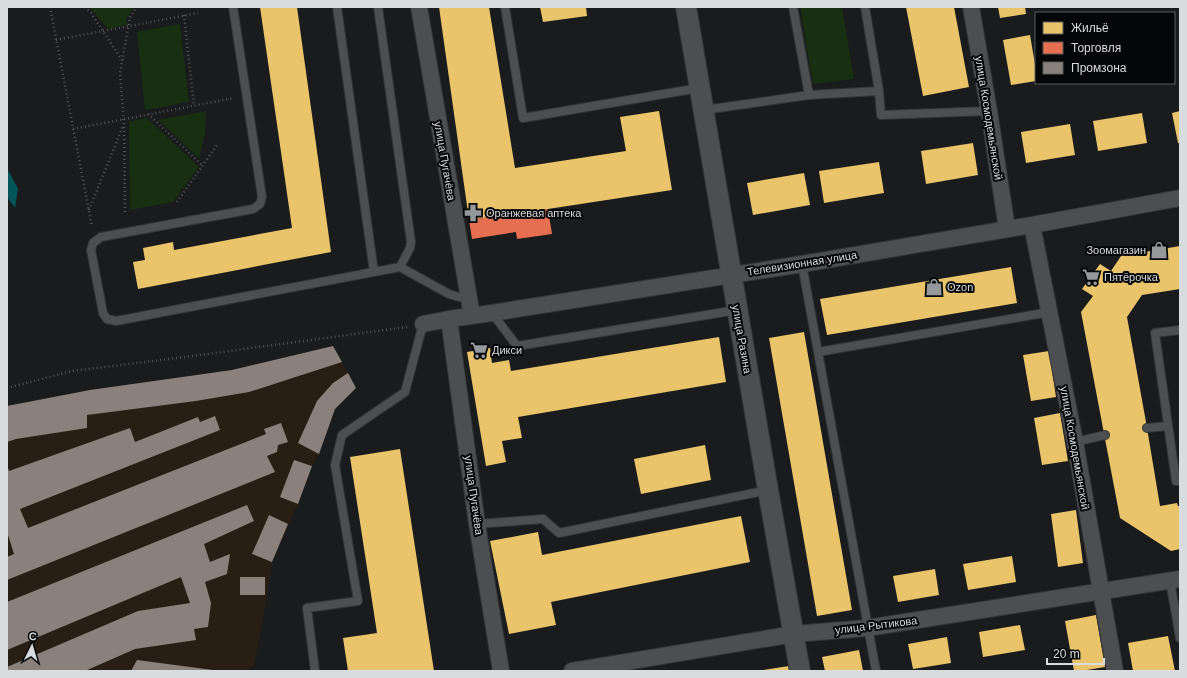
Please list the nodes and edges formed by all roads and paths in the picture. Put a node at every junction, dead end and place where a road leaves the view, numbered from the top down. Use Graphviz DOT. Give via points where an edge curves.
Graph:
graph roads {
  1 [pos="50,7"];
  2 [pos="85,7"];
  3 [pos="137,7"];
  4 [pos="233,7"];
  5 [pos="337,7"];
  6 [pos="378,7"];
  7 [pos="419,7"];
  8 [pos="505,7"];
  9 [pos="686,7"];
  10 [pos="793,7"];
  11 [pos="865,7"];
  12 [pos="971,7"];
  13 [pos="198,13"];
  14 [pos="184,16"];
  15 [pos="128,26"];
  16 [pos="103,31"];
  17 [pos="56,40"];
  18 [pos="122,60"];
  19 [pos="700,88"];
  20 [pos="879,91"];
  21 [pos="809,95"];
  22 [pos="246,96"];
  23 [pos="194,106"];
  24 [pos="704,110"];
  25 [pos="989,111"];
  26 [pos="148,114"];
  27 [pos="124,119"];
  28 [pos="124,124"];
  29 [pos="73,129"];
  30 [pos="217,145"];
  31 [pos="203,166"];
  32 [pos="1180,198"];
  33 [pos="178,202"];
  34 [pos="89,210"];
  35 [pos="125,212"];
  36 [pos="1032,225"];
  37 [pos="1007,229"];
  38 [pos="94,242"];
  39 [pos="802,264"];
  40 [pos="400,267"];
  41 [pos="374,272"];
  42 [pos="731,275"];
  43 [pos="468,296"];
  44 [pos="738,310"];
  45 [pos="1050,312"];
  46 [pos="492,313"];
  47 [pos="472,316"];
  48 [pos="449,319"];
  49 [pos="423,324"];
  50 [pos="1180,330"];
  51 [pos="818,352"];
  52 [pos="7,388"];
  53 [pos="1168,426"];
  54 [pos="1147,428"];
  55 [pos="1105,435"];
  56 [pos="1075,442"];
  57 [pos="1180,481"];
  58 [pos="768,490"];
  59 [pos="477,524"];
  60 [pos="1175,580"];
  61 [pos="1100,592"];
  62 [pos="867,628"];
  63 [pos="794,634"];
  64 [pos="1180,638"];
  65 [pos="315,671"];
  66 [pos="501,671"];
  67 [pos="572,671"];
  68 [pos="800,671"];
  69 [pos="876,671"];
  70 [pos="1115,671"];
  1 -- 17 [label="path"];
  2 -- 16 [label="path"];
  3 -- 15 [label="path" via="130,17"];
  4 -- 22 [label="lane"];
  5 -- 41 [label="lane"];
  6 -- 40 [label="lane" via="411,242"];
  7 -- 43 [label="street, улица Пугачёва"];
  8 -- 19 [label="lane" via="523,118"];
  9 -- 19 [label="street, улица Разина"];
  10 -- 21 [label="lane"];
  11 -- 20 [label="lane"];
  12 -- 25 [label="street, улица Космодемьянской"];
  13 -- 14 [label="path"];
  14 -- 15 [label="path"];
  14 -- 23 [label="path"];
  15 -- 16 [label="path"];
  15 -- 18 [label="path"];
  16 -- 17 [label="path"];
  16 -- 18 [label="path"];
  17 -- 29 [label="path"];
  18 -- 27 [label="path" via="120,73"];
  19 -- 24 [label="street, улица Разина"];
  20 -- 21 [label="lane"];
  20 -- 25 [label="lane" via="881,115"];
  21 -- 24 [label="lane"];
  22 -- 23 [label="path"];
  22 -- 38 [label="lane" via="262,197 260,204 253,209 101,237"];
  23 -- 26 [label="path"];
  24 -- 42 [label="street, улица Разина"];
  25 -- 37 [label="street, улица Космодемьянской"];
  26 -- 27 [label="path"];
  26 -- 31 [label="path"];
  27 -- 28 [label="path"];
  27 -- 29 [label="path"];
  28 -- 34 [label="path"];
  28 -- 35 [label="path"];
  29 -- 34 [label="path"];
  30 -- 31 [label="path"];
  31 -- 33 [label="path"];
  32 -- 36 [label="street, Телевизионная улица"];
  34 -- 38 [label="path"];
  36 -- 37 [label="street, Телевизионная улица"];
  36 -- 45 [label="street, улица Космодемьянской"];
  37 -- 39 [label="street, Телевизионная улица"];
  38 -- 41 [label="lane" via="91,250 104,313 107,319 116,321"];
  39 -- 42 [label="street, Телевизионная улица"];
  39 -- 51 [label="lane"];
  40 -- 41 [label="lane"];
  40 -- 43 [label="lane" via="449,294"];
  42 -- 44 [label="street, улица Разина"];
  42 -- 46 [label="street, Телевизионная улица"];
  43 -- 47 [label="street, улица Пугачёва"];
  44 -- 46 [label="lane" via="517,346"];
  44 -- 58 [label="street, улица Разина"];
  45 -- 51 [label="lane"];
  45 -- 56 [label="street, улица Космодемьянской"];
  46 -- 47 [label="street, Телевизионная улица"];
  47 -- 48 [label="street, Телевизионная улица"];
  48 -- 49 [label="street, Телевизионная улица"];
  48 -- 59 [label="street, улица Пугачёва"];
  49 -- 52 [label="path" via="72,371"];
  49 -- 65 [label="lane" via="405,392 342,435 335,465 358,601 307,608"];
  50 -- 53 [label="lane" via="1155,333"];
  51 -- 62 [label="lane"];
  53 -- 54 [label="lane"];
  53 -- 57 [label="lane" via="1176,482"];
  55 -- 56 [label="lane"];
  56 -- 61 [label="street, улица Космодемьянской"];
  58 -- 59 [label="lane" via="559,533 543,519"];
  58 -- 63 [label="street, улица Разина"];
  59 -- 66 [label="street, улица Пугачёва"];
  60 -- 61 [label="street, улица Рытикова"];
  60 -- 64 [label="lane"];
  61 -- 62 [label="street, улица Рытикова"];
  61 -- 70 [label="street, улица Космодемьянской"];
  62 -- 63 [label="street, улица Рытикова"];
  62 -- 69 [label="lane"];
  63 -- 67 [label="street, улица Рытикова"];
  63 -- 68 [label="street, улица Разина"];
}
